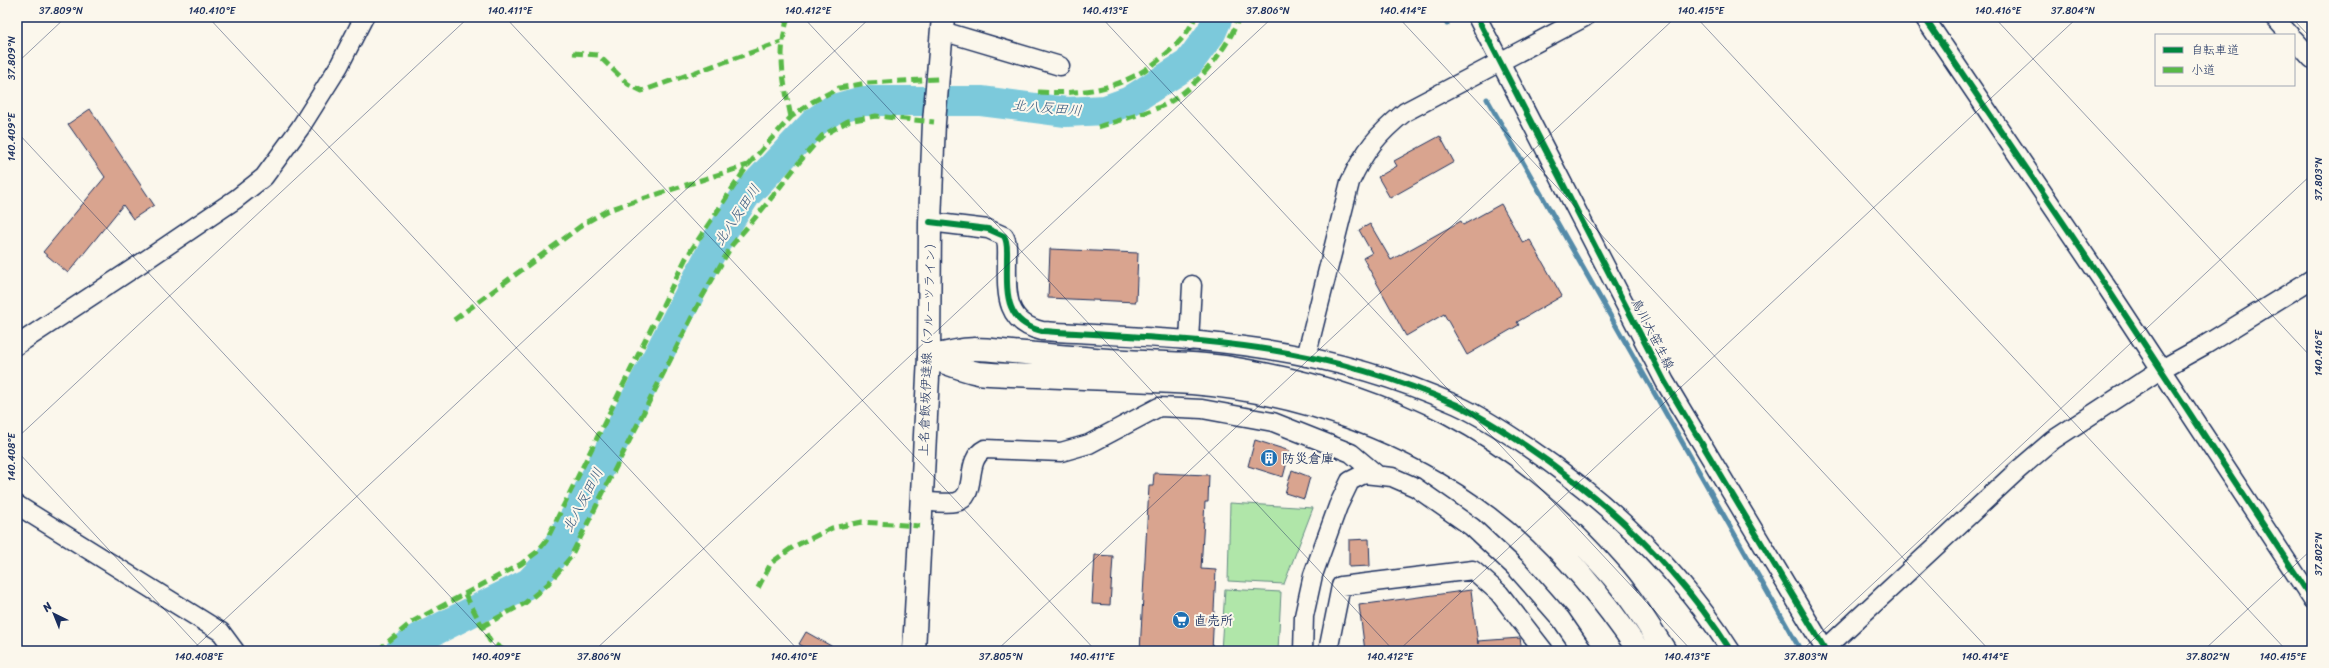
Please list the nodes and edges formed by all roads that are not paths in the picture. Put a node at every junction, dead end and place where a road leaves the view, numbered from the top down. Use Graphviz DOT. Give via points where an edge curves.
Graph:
graph roads {
  1 [pos="364,17"];
  2 [pos="1477,17"];
  3 [pos="1585,17"];
  4 [pos="1924,17"];
  5 [pos="2274,17"];
  6 [pos="942,24"];
  7 [pos="2289,34"];
  8 [pos="2295,40"];
  9 [pos="2312,59"];
  10 [pos="1501,62"];
  11 [pos="1060,66"];
  12 [pos="930,222"];
  13 [pos="2312,279"];
  14 [pos="1192,285"];
  15 [pos="1189,340"];
  16 [pos="17,345"];
  17 [pos="929,357"];
  18 [pos="1306,357"];
  19 [pos="2160,370"];
  20 [pos="1376,474"];
  21 [pos="921,501"];
  22 [pos="17,505"];
  23 [pos="2312,599"];
  24 [pos="1825,650"];
  25 [pos="235,651"];
  26 [pos="914,651"];
  27 [pos="1303,651"];
  28 [pos="1328,651"];
  29 [pos="1544,651"];
  30 [pos="1583,651"];
  31 [pos="1639,651"];
  32 [pos="1665,651"];
  33 [pos="1731,651"];
  1 -- 16 [label="street" via="339,66 300,128 264,177 147,260"];
  2 -- 10 [label="street, 鳥川大笹生線"];
  3 -- 10 [label="street"];
  4 -- 19 [label="street"];
  5 -- 7 [label="street"];
  6 -- 11 [label="street"];
  6 -- 12 [label="main road, 上名倉飯坂伊達線（フルーツライン）"];
  8 -- 9 [label="street"];
  10 -- 18 [label="street" via="1405,112 1382,131 1362,156 1350,182"];
  10 -- 24 [label="street, 鳥川大笹生線" via="1665,382"];
  12 -- 15 [label="street" via="988,229 1004,236 1007,247 1008,298 1015,314 1029,328 1042,331"];
  12 -- 17 [label="main road, 上名倉飯坂伊達線（フルーツライン）"];
  13 -- 19 [label="street"];
  14 -- 15 [label="street"];
  15 -- 18 [label="street" via="1258,348"];
  17 -- 21 [label="main road, 上名倉飯坂伊達線（フルーツライン）"];
  17 -- 31 [label="main road" via="977,372 1193,384 1251,392 1330,410 1378,428 1425,450 1468,475 1526,519 1589,584"];
  17 -- 32 [label="main road" via="973,349 1141,363 1188,363 1230,367 1315,385 1363,400 1442,435 1484,459 1515,481 1570,530 1607,570 1636,607"];
  18 -- 33 [label="street" via="1366,372 1458,405 1537,454 1595,499 1667,568 1698,602"];
  19 -- 23 [label="street"];
  19 -- 24 [label="street" via="2053,440"];
  20 -- 21 [label="street" via="1351,453 1273,422 1202,409 1159,407 1089,444 1072,450 1061,452 985,449 974,460 968,491 963,499 955,502"];
  20 -- 27 [label="street" via="1364,474 1350,481 1338,506 1313,575 1304,616"];
  20 -- 30 [label="street" via="1392,477 1415,488 1472,527 1517,568 1561,619"];
  21 -- 26 [label="main road, 上名倉飯坂伊達線（フルーツライン）"];
  22 -- 25 [label="street" via="222,632"];
  28 -- 29 [label="street" via="1340,586 1473,570 1499,593"];
}
